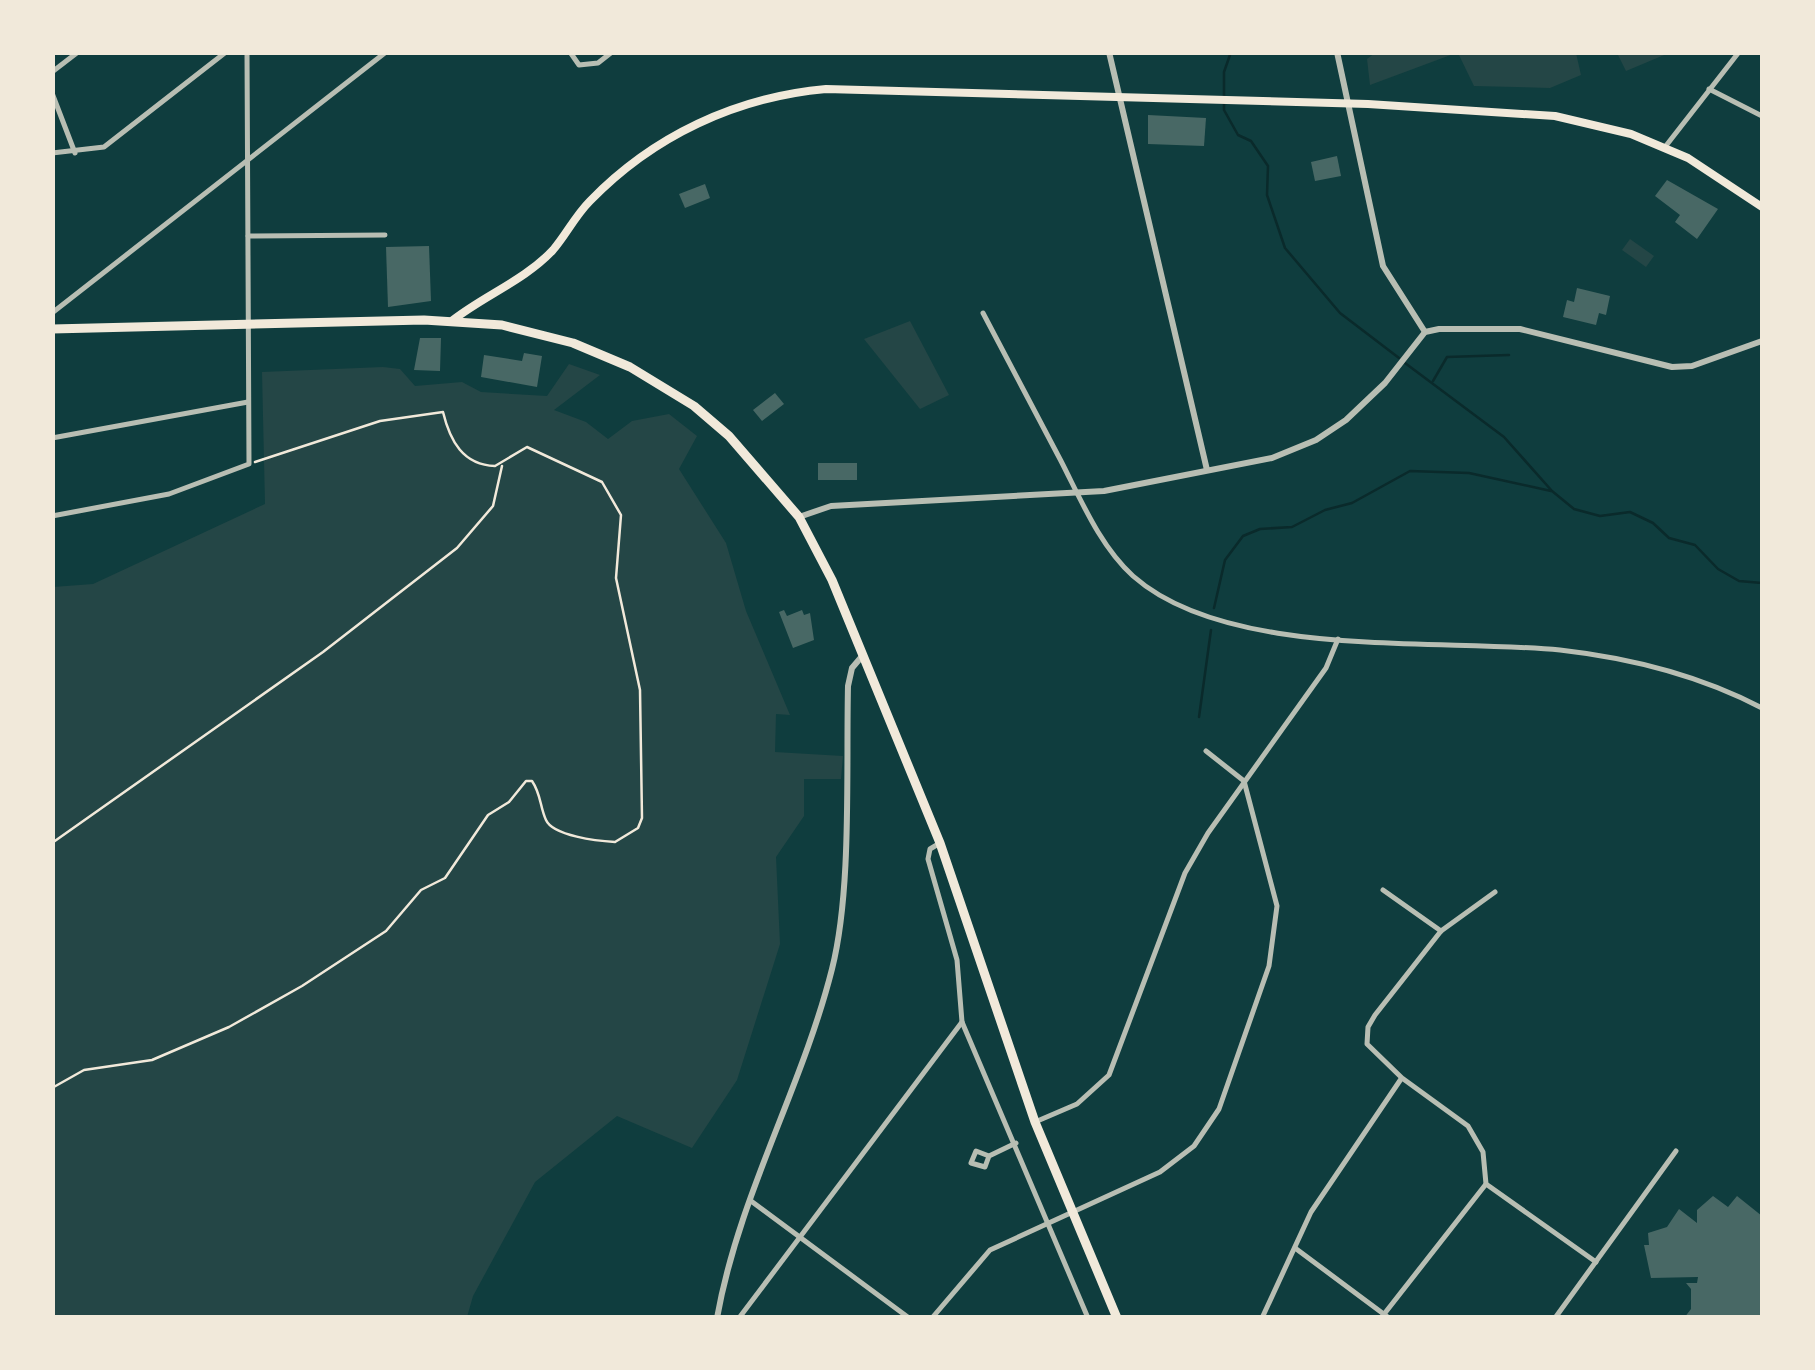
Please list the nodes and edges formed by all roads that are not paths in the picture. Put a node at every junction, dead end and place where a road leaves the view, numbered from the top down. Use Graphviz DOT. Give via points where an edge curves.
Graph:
graph roads {
  1 [pos="78,52"];
  2 [pos="226,52"];
  3 [pos="247,52"];
  4 [pos="386,52"];
  5 [pos="570,52"];
  6 [pos="612,52"];
  7 [pos="1110,52"];
  8 [pos="1337,52"];
  9 [pos="1738,52"];
  10 [pos="52,72"];
  11 [pos="1709,89"];
  12 [pos="52,93"];
  13 [pos="1120,98"];
  14 [pos="1348,104"];
  15 [pos="1762,116"];
  16 [pos="1665,147"];
  17 [pos="52,152"];
  18 [pos="75,153"];
  19 [pos="248,160"];
  20 [pos="1762,207"];
  21 [pos="386,235"];
  22 [pos="248,236"];
  23 [pos="52,313"];
  24 [pos="983,313"];
  25 [pos="453,320"];
  26 [pos="248,324"];
  27 [pos="52,330"];
  28 [pos="1425,332"];
  29 [pos="1762,341"];
  30 [pos="248,402"];
  31 [pos="52,438"];
  32 [pos="1207,470"];
  33 [pos="1078,494"];
  34 [pos="52,516"];
  35 [pos="799,517"];
  36 [pos="1338,638"];
  37 [pos="862,654"];
  38 [pos="1762,708"];
  39 [pos="1206,751"];
  40 [pos="1244,781"];
  41 [pos="940,842"];
  42 [pos="1383,890"];
  43 [pos="1495,892"];
  44 [pos="1441,931"];
  45 [pos="962,1022"];
  46 [pos="1402,1078"];
  47 [pos="1035,1122"];
  48 [pos="1016,1144"];
  49 [pos="1676,1150"];
  50 [pos="989,1156"];
  51 [pos="1486,1184"];
  52 [pos="748,1199"];
  53 [pos="1072,1212"];
  54 [pos="1050,1220"];
  55 [pos="799,1238"];
  56 [pos="1294,1248"];
  57 [pos="1596,1262"];
  58 [pos="1385,1317"];
  59 [pos="717,1318"];
  60 [pos="739,1318"];
  61 [pos="909,1318"];
  62 [pos="932,1318"];
  63 [pos="1088,1318"];
  64 [pos="1117,1318"];
  65 [pos="1262,1318"];
  66 [pos="1556,1318"];
  1 -- 10 [label="street"];
  2 -- 18 [label="street" via="111,144"];
  3 -- 19 [label="street"];
  4 -- 19 [label="street"];
  5 -- 6 [label="street" via="579,65 598,63"];
  7 -- 13 [label="street"];
  8 -- 14 [label="street"];
  9 -- 11 [label="street"];
  11 -- 15 [label="street"];
  11 -- 16 [label="street"];
  12 -- 18 [label="street"];
  13 -- 14 [label="main road"];
  13 -- 25 [label="main road" via="845,88 746,104 701,121 635,160 590,201 554,249"];
  13 -- 32 [label="street"];
  14 -- 16 [label="main road" via="1556,116"];
  14 -- 28 [label="street" via="1383,266"];
  16 -- 20 [label="main road"];
  17 -- 18 [label="street"];
  19 -- 22 [label="street"];
  19 -- 23 [label="street"];
  21 -- 22 [label="street"];
  22 -- 26 [label="street"];
  24 -- 33 [label="street"];
  25 -- 26 [label="main road"];
  25 -- 35 [label="main road" via="548,335 648,376 730,436"];
  26 -- 27 [label="main road"];
  26 -- 30 [label="street"];
  28 -- 29 [label="street" via="1520,329 1672,367"];
  28 -- 32 [label="street" via="1358,410 1316,440 1256,462"];
  30 -- 31 [label="street"];
  30 -- 34 [label="street" via="249,464 169,494"];
  32 -- 33 [label="street"];
  33 -- 35 [label="street" via="831,506"];
  33 -- 36 [label="street" via="1132,575 1177,606 1232,624"];
  35 -- 37 [label="main road"];
  36 -- 38 [label="street" via="1588,654 1670,670"];
  36 -- 40 [label="street" via="1326,668"];
  37 -- 41 [label="main road"];
  37 -- 52 [label="street" via="848,686 837,948"];
  39 -- 40 [label="street"];
  40 -- 47 [label="street" via="1185,873 1115,1066 1085,1099"];
  40 -- 53 [label="street" via="1273,882 1277,926 1227,1091 1209,1127 1179,1159 1146,1181"];
  41 -- 45 [label="street" via="928,859 958,960"];
  41 -- 47 [label="main road"];
  42 -- 44 [label="street"];
  43 -- 44 [label="street"];
  44 -- 46 [label="street" via="1368,1027 1367,1044"];
  45 -- 48 [label="street"];
  45 -- 55 [label="street"];
  46 -- 51 [label="street" via="1468,1126 1482,1152"];
  46 -- 56 [label="street" via="1325,1189"];
  47 -- 53 [label="main road"];
  48 -- 50 [label="street"];
  48 -- 54 [label="street"];
  49 -- 57 [label="street"];
  51 -- 57 [label="street"];
  51 -- 58 [label="street"];
  52 -- 55 [label="street"];
  52 -- 59 [label="street"];
  53 -- 54 [label="street"];
  53 -- 64 [label="main road"];
  54 -- 62 [label="street" via="990,1250"];
  54 -- 63 [label="street"];
  55 -- 60 [label="street"];
  55 -- 61 [label="street"];
  56 -- 58 [label="street"];
  56 -- 65 [label="street"];
  57 -- 66 [label="street"];
}
